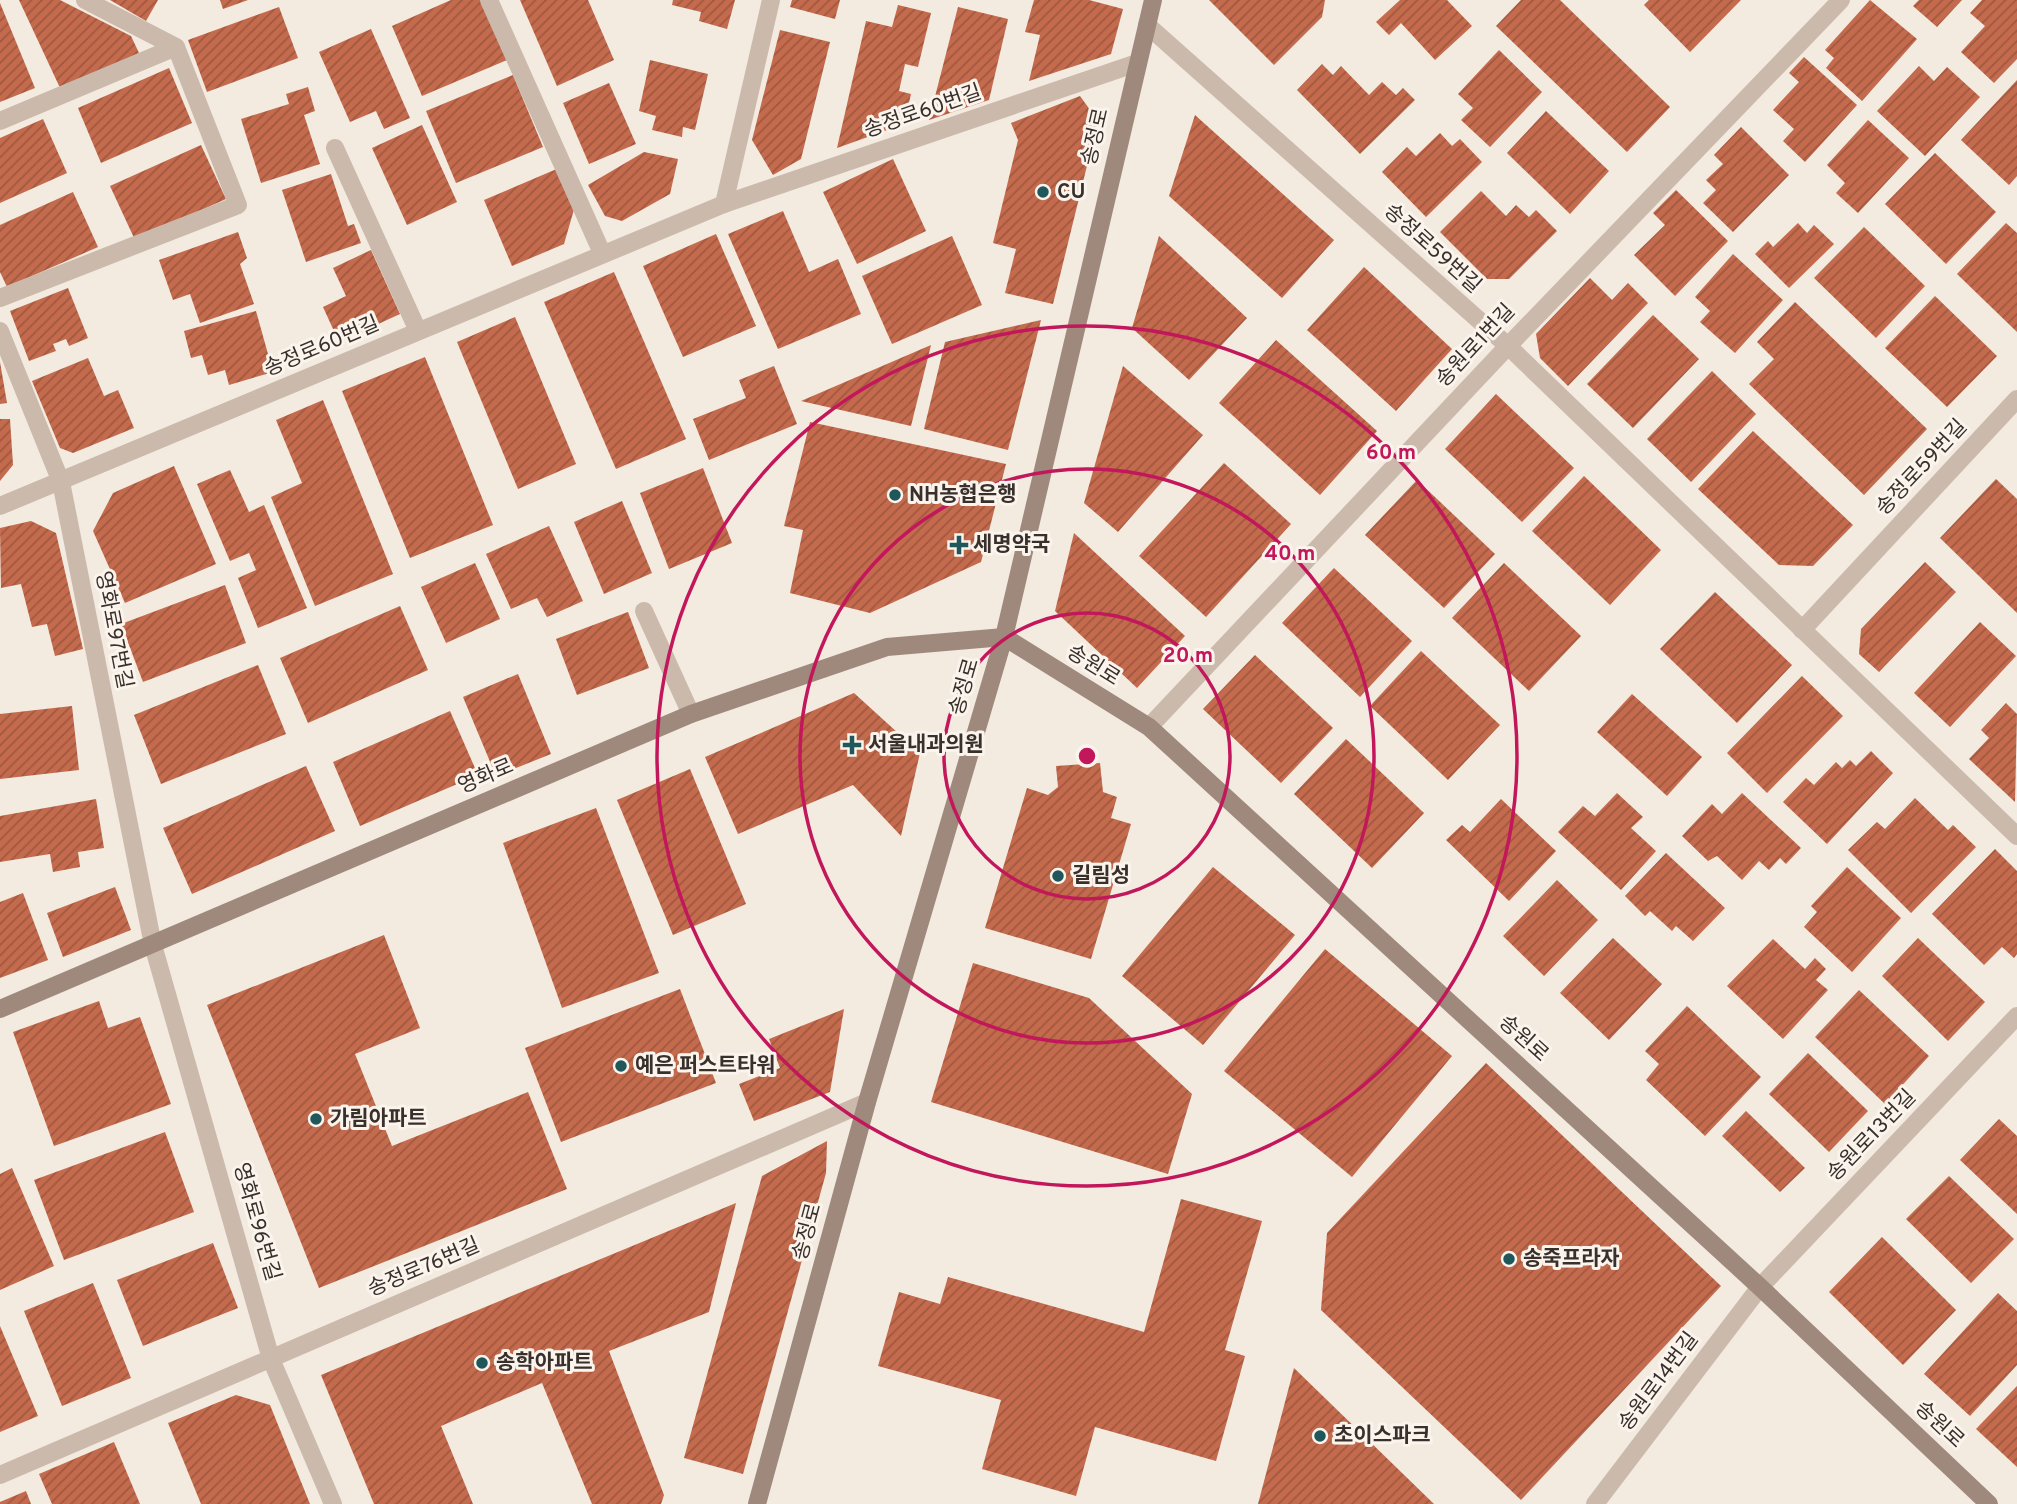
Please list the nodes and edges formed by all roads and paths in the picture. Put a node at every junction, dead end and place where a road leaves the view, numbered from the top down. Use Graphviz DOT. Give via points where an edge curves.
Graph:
graph roads {
  1 [pos="85,0"];
  2 [pos="489,0"];
  3 [pos="771,0"];
  4 [pos="1153,0"];
  5 [pos="1841,0"];
  6 [pos="1147,25"];
  7 [pos="176,47"];
  8 [pos="1137,62"];
  9 [pos="0,121"];
  10 [pos="335,148"];
  11 [pos="724,204"];
  12 [pos="603,253"];
  13 [pos="0,298"];
  14 [pos="0,331"];
  15 [pos="418,331"];
  16 [pos="1508,346"];
  17 [pos="2017,399"];
  18 [pos="61,482"];
  19 [pos="0,506"];
  20 [pos="644,611"];
  21 [pos="1802,629"];
  22 [pos="1004,637"];
  23 [pos="691,714"];
  24 [pos="1149,727"];
  25 [pos="2017,836"];
  26 [pos="153,945"];
  27 [pos="0,1009"];
  28 [pos="2017,1016"];
  29 [pos="867,1102"];
  30 [pos="1760,1287"];
  31 [pos="271,1359"];
  32 [pos="0,1475"];
  33 [pos="762,1503"];
  34 [pos="333,1504"];
  35 [pos="1595,1504"];
  36 [pos="1989,1504"];
  1 -- 7 [label="street"];
  2 -- 12 [label="street"];
  3 -- 11 [label="street"];
  4 -- 6 [label="street, 송정로"];
  5 -- 16 [label="street, 송원로1번길"];
  6 -- 8 [label="street, 송정로"];
  6 -- 16 [label="street, 송정로59번길"];
  7 -- 9 [label="street"];
  7 -- 13 [label="street" via="238,205"];
  8 -- 11 [label="street, 송정로60번길"];
  8 -- 22 [label="street, 송정로"];
  10 -- 15 [label="street"];
  11 -- 12 [label="street, 송정로60번길"];
  12 -- 15 [label="street, 송정로60번길"];
  14 -- 18 [label="street, 영화로97번길"];
  15 -- 18 [label="street, 송정로60번길"];
  16 -- 21 [label="street, 송정로59번길"];
  16 -- 24 [label="street, 송원로1번길"];
  17 -- 21 [label="street, 송정로59번길"];
  18 -- 19 [label="street, 송정로60번길"];
  18 -- 26 [label="street, 영화로97번길"];
  20 -- 23 [label="street"];
  21 -- 25 [label="street, 송정로59번길"];
  22 -- 23 [label="street, 영화로" via="887,647"];
  22 -- 24 [label="street, 송원로"];
  22 -- 29 [label="street, 송정로"];
  23 -- 26 [label="street, 영화로"];
  24 -- 30 [label="street, 송원로"];
  26 -- 27 [label="street, 영화로"];
  26 -- 31 [label="street, 영화로96번길"];
  28 -- 30 [label="street, 송원로13번길"];
  29 -- 31 [label="street, 송정로76번길"];
  29 -- 33 [label="street, 송정로"];
  30 -- 35 [label="street, 송원로14번길"];
  30 -- 36 [label="street, 송원로"];
  31 -- 32 [label="street, 송정로76번길"];
  31 -- 34 [label="street, 영화로96번길"];
}
